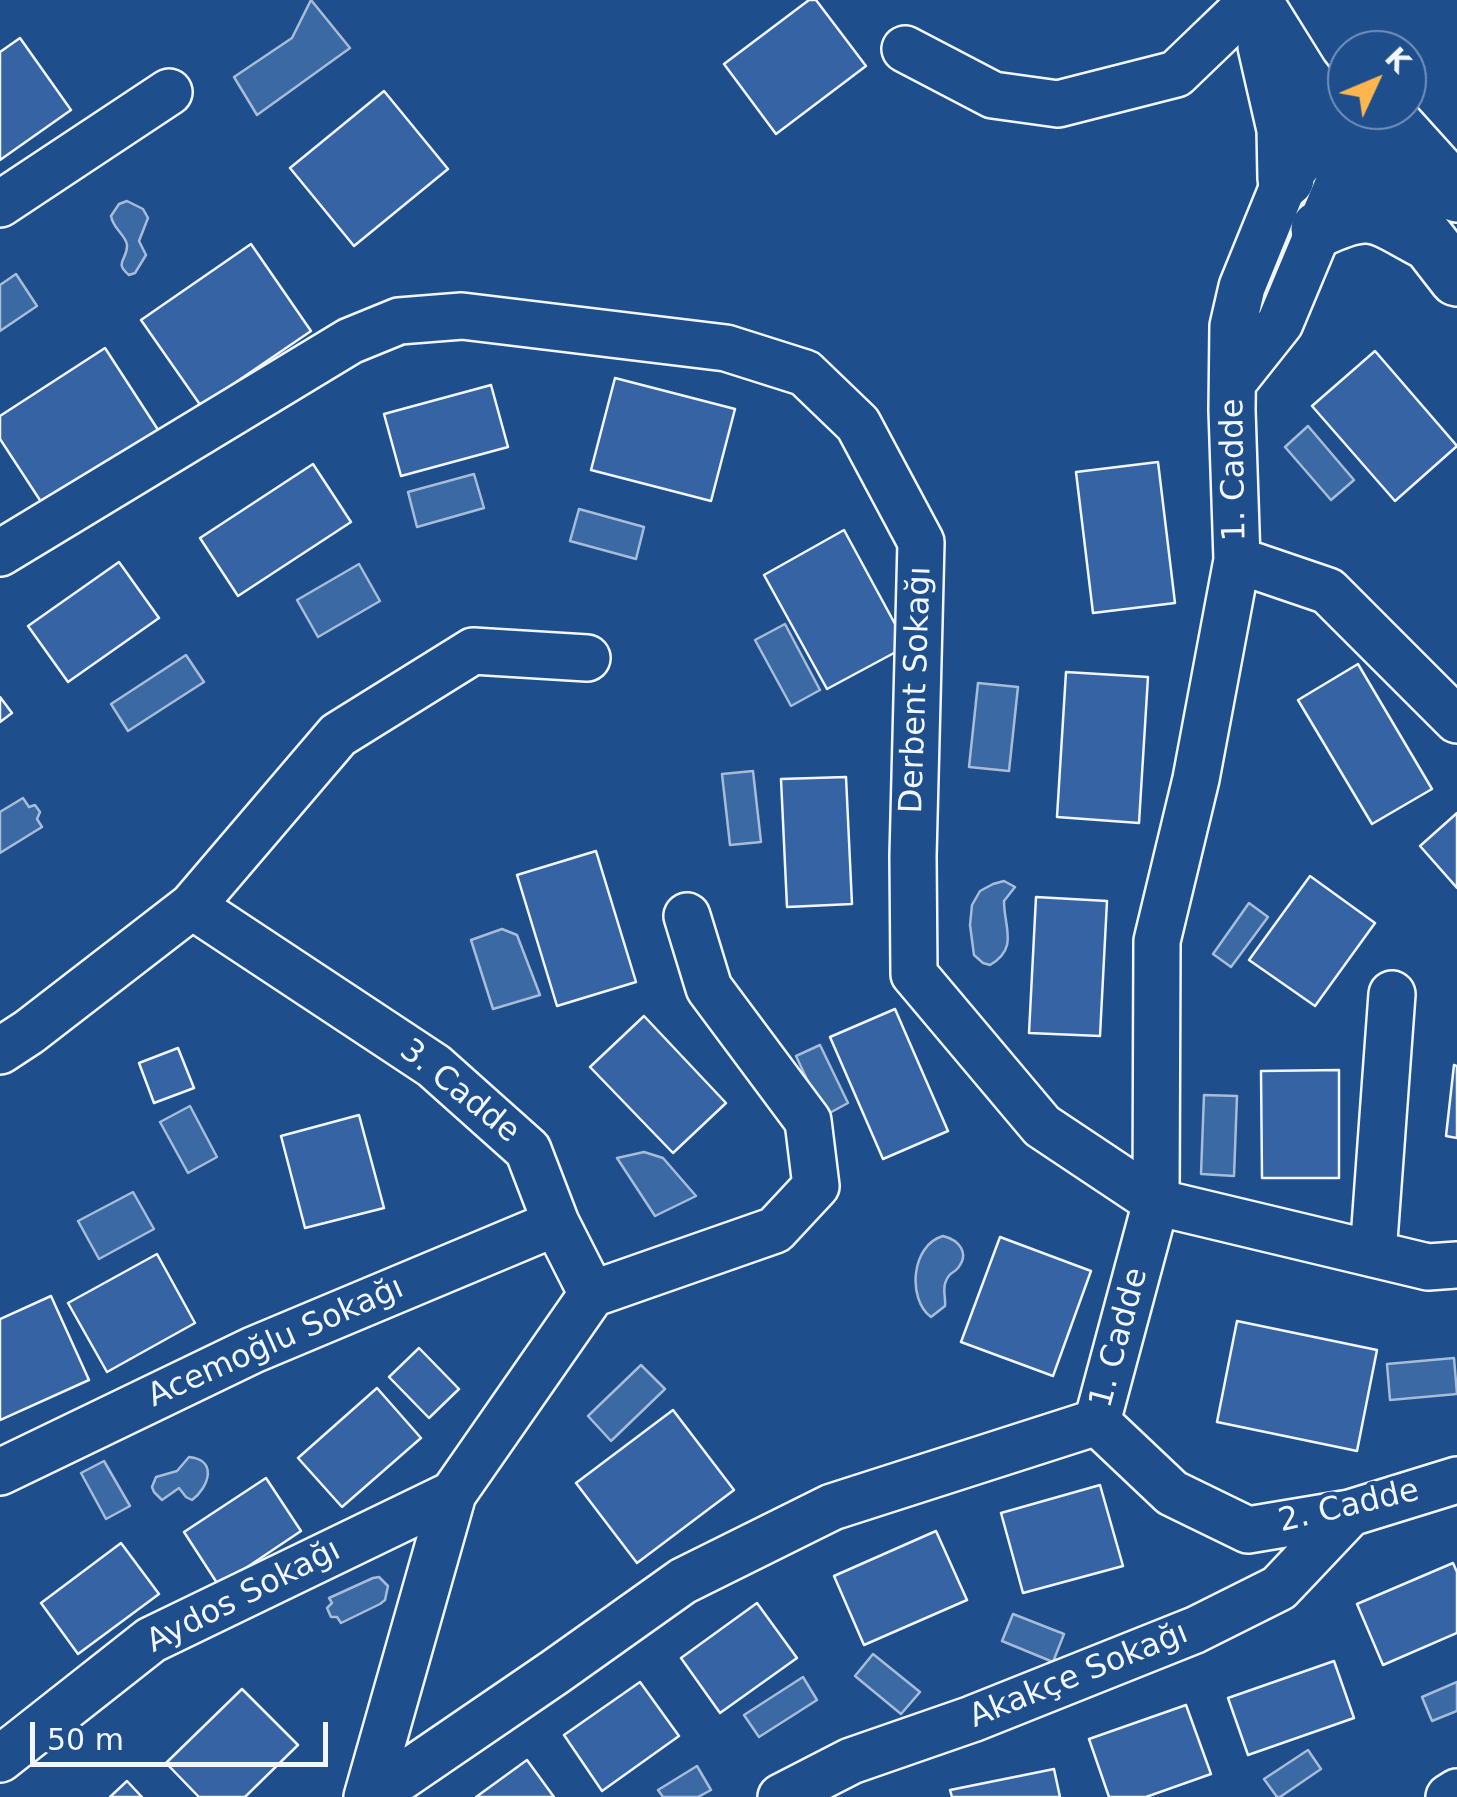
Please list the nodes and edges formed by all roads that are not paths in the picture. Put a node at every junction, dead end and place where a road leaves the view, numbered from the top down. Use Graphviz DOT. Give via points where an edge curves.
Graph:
graph roads {
  1 [pos="1253,0"];
  2 [pos="906,49"];
  3 [pos="1327,56"];
  4 [pos="168,92"];
  5 [pos="1336,130"];
  6 [pos="1353,130"];
  7 [pos="1372,130"];
  8 [pos="1376,130"];
  9 [pos="1286,180"];
  10 [pos="1457,194"];
  11 [pos="0,204"];
  12 [pos="1319,230"];
  13 [pos="1448,248"];
  14 [pos="1234,380"];
  15 [pos="0,553"];
  16 [pos="1237,560"];
  17 [pos="587,658"];
  18 [pos="1457,720"];
  19 [pos="192,906"];
  20 [pos="687,916"];
  21 [pos="1392,994"];
  22 [pos="10,1037"];
  23 [pos="1156,1202"];
  24 [pos="556,1223"];
  25 [pos="1373,1254"];
  26 [pos="1457,1264"];
  27 [pos="592,1294"];
  28 [pos="1096,1422"];
  29 [pos="0,1472"];
  30 [pos="1457,1480"];
  31 [pos="453,1494"];
  32 [pos="1350,1513"];
  33 [pos="0,1758"];
  34 [pos="1457,1792"];
  35 [pos="370,1797"];
  36 [pos="782,1797"];
  37 [pos="1449,1797"];
  1 -- 2 [label="street" via="1176,74 1058,104 993,95"];
  1 -- 3 [label="main road"];
  1 -- 9 [label="main road" via="1285,129"];
  4 -- 11 [label="street"];
  5 -- 9 [label="street, 1. Cadde" via="1314,144"];
  6 -- 12 [label="street"];
  7 -- 13 [label="main road"];
  8 -- 10 [label="main road"];
  9 -- 14 [label="street, 1. Cadde" via="1242,286 1233,326"];
  12 -- 13 [label="main road" via="1368,213"];
  12 -- 14 [label="street" via="1280,323"];
  14 -- 16 [label="street, 1. Cadde"];
  15 -- 23 [label="street, Derbent Sokağı" via="350,341 399,321 462,316 726,348 805,373 858,424 921,542 914,974 1042,1126"];
  16 -- 18 [label="street, 1. Cadde" via="1328,591"];
  16 -- 23 [label="street, 1. Cadde" via="1158,940"];
  17 -- 19 [label="street" via="473,651 354,725"];
  19 -- 22 [label="street"];
  19 -- 24 [label="street, 3. Cadde" via="434,1066 528,1150"];
  20 -- 27 [label="street" via="709,988 808,1121 816,1186 775,1230"];
  21 -- 25 [label="street"];
  23 -- 25 [label="street, Derbent Sokağı"];
  23 -- 28 [label="street, 1. Cadde"];
  24 -- 27 [label="street, 3. Cadde"];
  24 -- 29 [label="street, Acemoğlu Sokağı" via="253,1350"];
  25 -- 26 [label="street, Derbent Sokağı" via="1428,1267"];
  27 -- 31 [label="street"];
  28 -- 32 [label="street, 2. Cadde" via="1172,1493 1248,1530"];
  28 -- 35 [label="street, 1. Cadde" via="832,1507 683,1580"];
  30 -- 32 [label="street, 2. Cadde"];
  31 -- 33 [label="street, Aydos Sokağı" via="151,1640"];
  31 -- 35 [label="street"];
  32 -- 36 [label="street, Akakçe Sokağı" via="1279,1588 1195,1630 851,1761"];
  34 -- 37 [label="street"];
}
